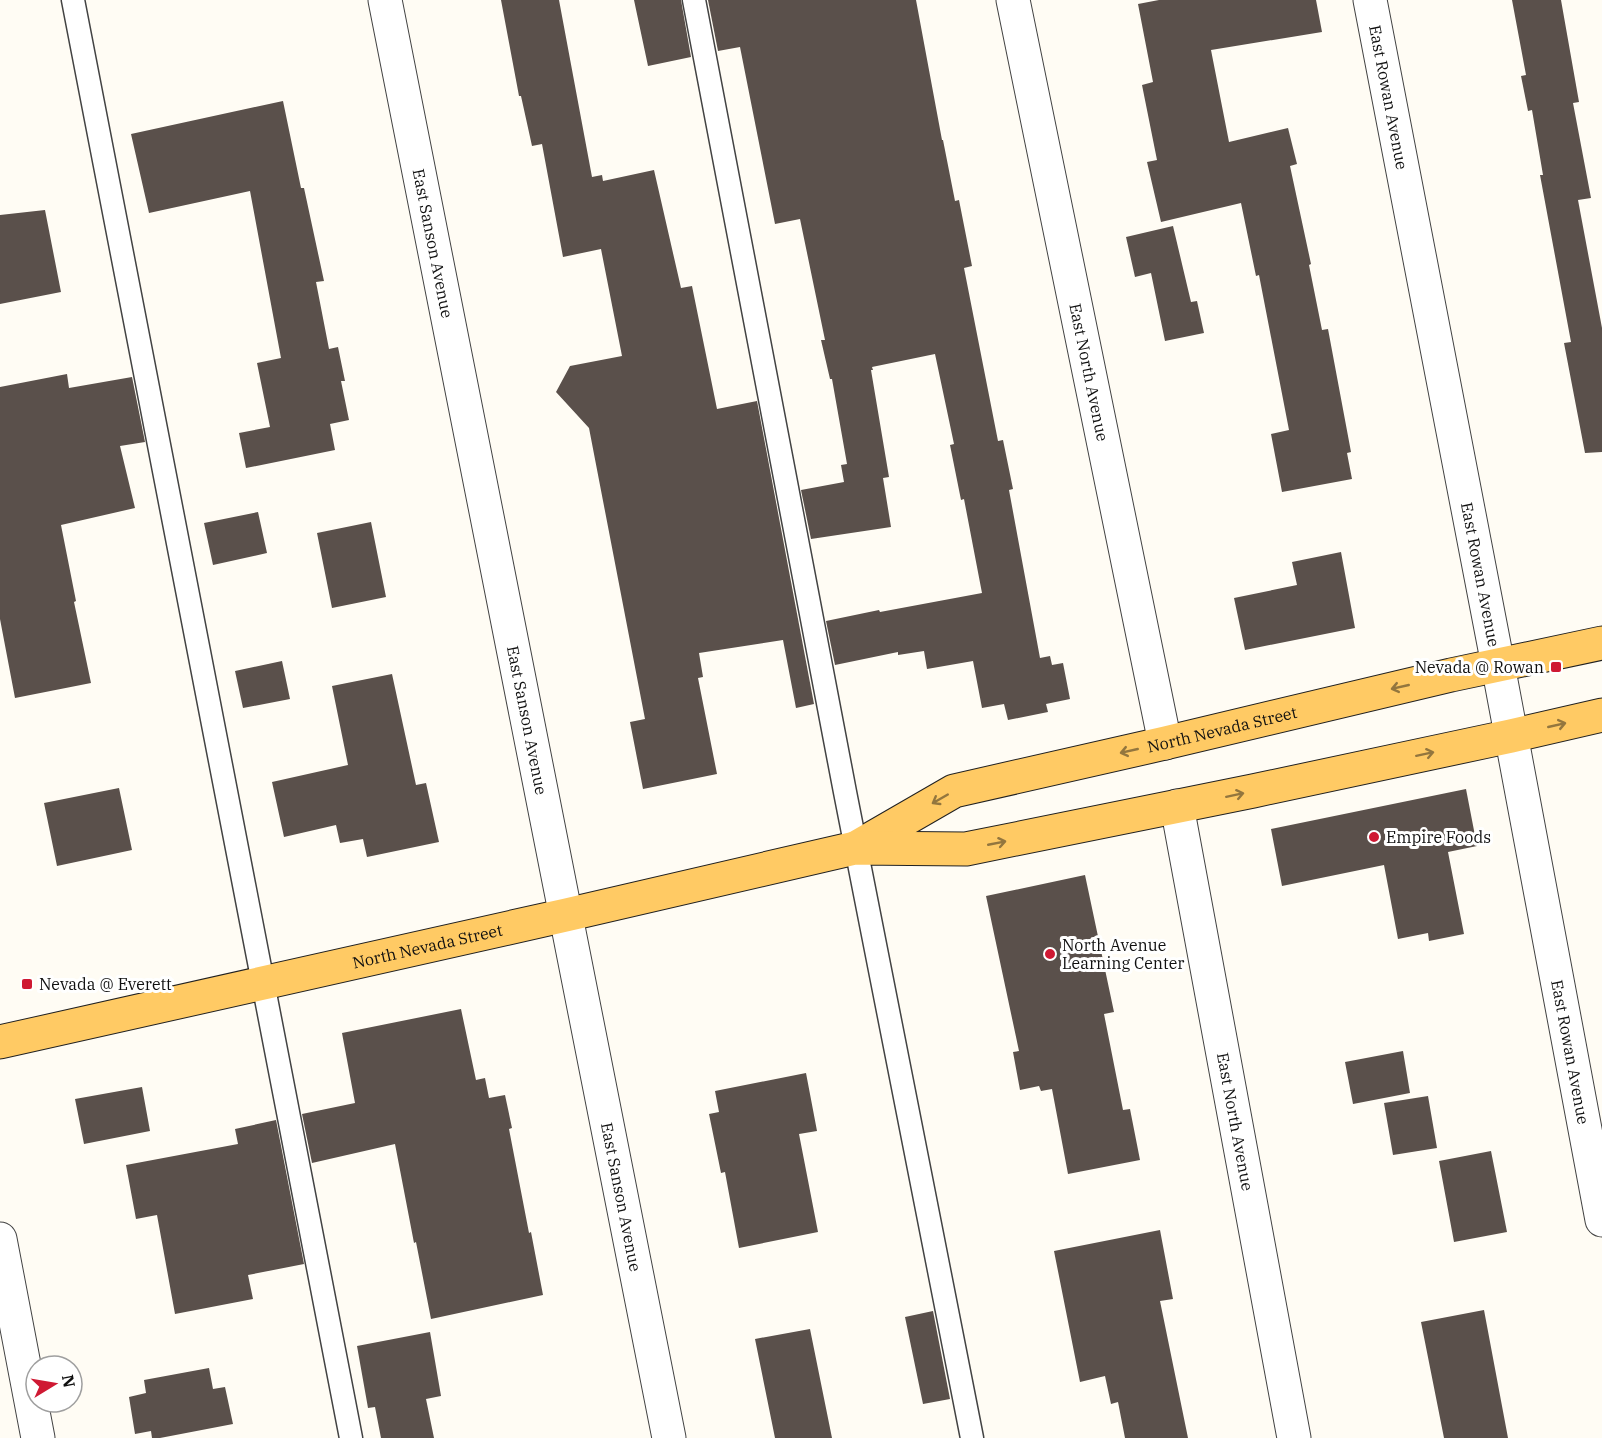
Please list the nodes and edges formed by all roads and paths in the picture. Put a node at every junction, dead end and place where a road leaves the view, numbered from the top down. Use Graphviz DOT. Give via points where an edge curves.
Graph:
graph roads {
  1 [pos="73,0"];
  2 [pos="385,0"];
  3 [pos="694,0"];
  4 [pos="1013,0"];
  5 [pos="1370,0"];
  6 [pos="1602,643"];
  7 [pos="1498,665"];
  8 [pos="1602,715"];
  9 [pos="1511,736"];
  10 [pos="1165,743"];
  11 [pos="1177,806"];
  12 [pos="855,848"];
  13 [pos="566,915"];
  14 [pos="264,982"];
  15 [pos="0,1042"];
  16 [pos="1602,1220"];
  17 [pos="0,1239"];
  18 [pos="38,1438"];
  19 [pos="351,1438"];
  20 [pos="669,1438"];
  21 [pos="972,1438"];
  22 [pos="1294,1438"];
  1 -- 14 [label="lane"];
  2 -- 13 [label="street, East Sanson Avenue"];
  3 -- 12 [label="lane"];
  4 -- 10 [label="street, East North Avenue"];
  5 -- 7 [label="street, East Rowan Avenue"];
  6 -- 7 [label="main road, North Nevada Street"];
  7 -- 9 [label="street, East Rowan Avenue"];
  7 -- 10 [label="main road, North Nevada Street, one-way"];
  9 -- 8 [label="main road, North Nevada Street, one-way"];
  11 -- 9 [label="main road, North Nevada Street, one-way"];
  9 -- 16 [label="street, East Rowan Avenue"];
  10 -- 12 [label="main road, North Nevada Street, one-way" via="954,791"];
  12 -- 11 [label="main road, North Nevada Street, one-way" via="966,849"];
  11 -- 22 [label="street, East North Avenue"];
  12 -- 13 [label="main road, North Nevada Street"];
  12 -- 21 [label="lane"];
  13 -- 14 [label="main road, North Nevada Street"];
  13 -- 20 [label="street, East Sanson Avenue"];
  14 -- 15 [label="main road, North Nevada Street"];
  14 -- 19 [label="lane"];
  17 -- 18 [label="street"];
}
